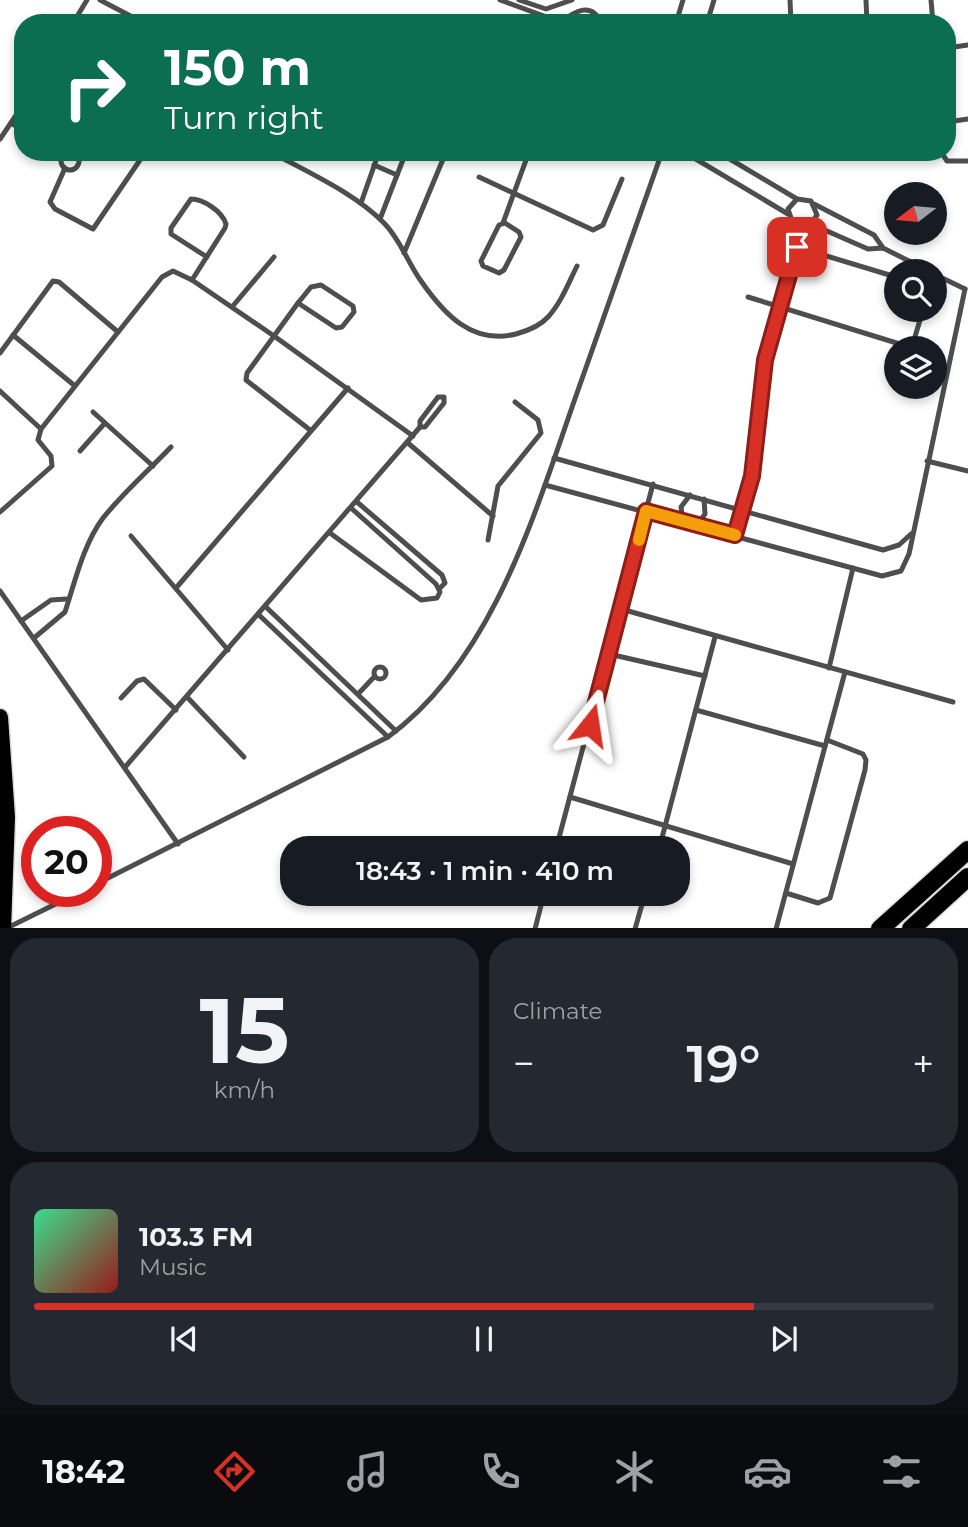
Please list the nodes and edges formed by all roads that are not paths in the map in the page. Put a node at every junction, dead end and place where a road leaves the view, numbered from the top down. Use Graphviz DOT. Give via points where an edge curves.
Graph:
graph roads {
  1 [pos="100,0"];
  2 [pos="500,0"];
  3 [pos="519,0"];
  4 [pos="572,0"];
  5 [pos="127,14"];
  6 [pos="537,14"];
  7 [pos="571,14"];
  8 [pos="596,14"];
  9 [pos="14,118"];
  10 [pos="11,123"];
  11 [pos="14,125"];
  12 [pos="0,139"];
  13 [pos="61,161"];
  14 [pos="77,161"];
  15 [pos="139,161"];
  16 [pos="287,161"];
  17 [pos="376,161"];
  18 [pos="402,161"];
  19 [pos="442,161"];
  20 [pos="526,161"];
  21 [pos="659,161"];
  22 [pos="699,161"];
  23 [pos="733,161"];
  24 [pos="374,165"];
  25 [pos="65,168"];
  26 [pos="397,175"];
  27 [pos="478,177"];
  28 [pos="622,179"];
  29 [pos="514,194"];
  30 [pos="797,198"];
  31 [pos="361,203"];
  32 [pos="814,204"];
  33 [pos="788,214"];
  34 [pos="380,219"];
  35 [pos="503,223"];
  36 [pos="808,226"];
  37 [pos="797,247"];
  38 [pos="883,248"];
  39 [pos="404,253"];
  40 [pos="207,257"];
  41 [pos="274,257"];
  42 [pos="905,259"];
  43 [pos="577,266"];
  44 [pos="884,273"];
  45 [pos="192,280"];
  46 [pos="947,280"];
  47 [pos="966,289"];
  48 [pos="748,297"];
  49 [pos="298,303"];
  50 [pos="232,307"];
  51 [pos="779,307"];
  52 [pos="919,322"];
  53 [pos="118,332"];
  54 [pos="13,335"];
  55 [pos="274,336"];
  56 [pos="0,353"];
  57 [pos="75,386"];
  58 [pos="348,388"];
  59 [pos="0,391"];
  60 [pos="515,402"];
  61 [pos="93,412"];
  62 [pos="105,423"];
  63 [pos="420,427"];
  64 [pos="41,429"];
  65 [pos="310,430"];
  66 [pos="413,436"];
  67 [pos="408,443"];
  68 [pos="171,447"];
  69 [pos="80,451"];
  70 [pos="554,458"];
  71 [pos="927,461"];
  72 [pos="153,466"];
  73 [pos="968,471"];
  74 [pos="653,484"];
  75 [pos="545,485"];
  76 [pos="690,495"];
  77 [pos="704,499"];
  78 [pos="357,502"];
  79 [pos="351,509"];
  80 [pos="742,510"];
  81 [pos="646,511"];
  82 [pos="0,512"];
  83 [pos="493,516"];
  84 [pos="683,521"];
  85 [pos="697,525"];
  86 [pos="384,526"];
  87 [pos="330,533"];
  88 [pos="379,533"];
  89 [pos="911,534"];
  90 [pos="735,535"];
  91 [pos="131,536"];
  92 [pos="488,540"];
  93 [pos="412,549"];
  94 [pos="405,556"];
  95 [pos="853,568"];
  96 [pos="176,588"];
  97 [pos="439,589"];
  98 [pos="0,591"];
  99 [pos="66,599"];
  100 [pos="266,607"];
  101 [pos="621,609"];
  102 [pos="259,615"];
  103 [pos="21,621"];
  104 [pos="715,637"];
  105 [pos="34,638"];
  106 [pos="228,650"];
  107 [pos="609,653"];
  108 [pos="829,668"];
  109 [pos="845,672"];
  110 [pos="375,676"];
  111 [pos="705,676"];
  112 [pos="358,694"];
  113 [pos="187,697"];
  114 [pos="121,698"];
  115 [pos="953,702"];
  116 [pos="176,710"];
  117 [pos="696,710"];
  118 [pos="0,718"];
  119 [pos="396,731"];
  120 [pos="388,737"];
  121 [pos="826,743"];
  122 [pos="244,757"];
  123 [pos="126,766"];
  124 [pos="570,797"];
  125 [pos="665,826"];
  126 [pos="560,836"];
  127 [pos="662,836"];
  128 [pos="178,844"];
  129 [pos="968,850"];
  130 [pos="793,864"];
  131 [pos="112,876"];
  132 [pos="968,877"];
  133 [pos="786,893"];
  134 [pos="541,906"];
  135 [pos="642,906"];
  136 [pos="49,907"];
  137 [pos="4,928"];
  138 [pos="6,928"];
  139 [pos="535,928"];
  140 [pos="635,928"];
  141 [pos="776,928"];
  142 [pos="881,928"];
  143 [pos="912,928"];
  1 -- 5 [label="lane"];
  2 -- 6 [label="lane"];
  3 -- 4 [label="lane" via="546,9"];
  7 -- 8 [label="lane" via="586,9"];
  9 -- 10 [label="lane"];
  10 -- 11 [label="lane"];
  10 -- 12 [label="lane"];
  13 -- 25 [label="lane"];
  14 -- 25 [label="lane" via="75,168"];
  15 -- 25 [label="lane" via="93,229 51,206 50,198"];
  16 -- 31 [label="lane"];
  17 -- 24 [label="lane"];
  18 -- 26 [label="lane"];
  19 -- 39 [label="lane"];
  20 -- 29 [label="lane"];
  21 -- 70 [label="lane"];
  22 -- 33 [label="lane"];
  23 -- 30 [label="lane"];
  24 -- 26 [label="lane"];
  24 -- 31 [label="lane"];
  26 -- 34 [label="lane"];
  27 -- 29 [label="lane"];
  28 -- 29 [label="lane" via="603,225 593,230"];
  29 -- 35 [label="lane"];
  30 -- 32 [label="lane"];
  30 -- 33 [label="lane"];
  31 -- 34 [label="lane"];
  32 -- 36 [label="lane" via="817,215"];
  32 -- 38 [label="lane" via="874,235"];
  33 -- 36 [label="lane" via="793,224"];
  34 -- 39 [label="lane"];
  35 -- 35 [label="lane" via="521,237 499,273 481,261"];
  36 -- 37 [label="lane"];
  36 -- 38 [label="lane" via="868,249"];
  37 -- 44 [label="lane"];
  37 -- 51 [label="lane"];
  38 -- 42 [label="lane"];
  39 -- 43 [label="lane" via="452,319 493,337 521,333 547,318"];
  40 -- 40 [label="lane" via="225,228 225,219 191,199 171,234"];
  40 -- 45 [label="lane"];
  41 -- 50 [label="lane"];
  45 -- 50 [label="lane"];
  45 -- 53 [label="lane" via="177,271 165,274"];
  46 -- 47 [label="lane"];
  47 -- 71 [label="lane"];
  48 -- 51 [label="lane"];
  49 -- 49 [label="lane" via="311,287 321,285 351,303 354,312 339,328"];
  49 -- 55 [label="lane"];
  50 -- 55 [label="lane"];
  51 -- 52 [label="lane" via="903,345 914,340"];
  51 -- 80 [label="lane" via="765,360 752,476"];
  53 -- 54 [label="lane" via="56,281 48,285"];
  53 -- 57 [label="lane"];
  54 -- 56 [label="lane"];
  54 -- 57 [label="lane"];
  55 -- 58 [label="lane"];
  55 -- 65 [label="lane" via="247,373 247,383"];
  57 -- 64 [label="lane"];
  58 -- 65 [label="lane"];
  58 -- 66 [label="lane"];
  59 -- 64 [label="lane"];
  60 -- 83 [label="lane" via="538,420 541,433 498,486"];
  61 -- 62 [label="lane"];
  62 -- 69 [label="lane"];
  62 -- 72 [label="lane"];
  63 -- 63 [label="lane" via="425,427 444,397 438,397"];
  63 -- 66 [label="lane"];
  64 -- 82 [label="lane" via="38,440 51,456 52,466"];
  65 -- 96 [label="lane"];
  66 -- 67 [label="lane"];
  67 -- 78 [label="lane"];
  67 -- 83 [label="lane"];
  68 -- 72 [label="lane"];
  70 -- 74 [label="lane"];
  70 -- 75 [label="lane"];
  71 -- 73 [label="lane"];
  71 -- 89 [label="lane"];
  72 -- 99 [label="lane" via="102,519"];
  74 -- 76 [label="lane"];
  74 -- 81 [label="lane"];
  75 -- 81 [label="lane"];
  75 -- 119 [label="lane" via="474,642 433,695"];
  76 -- 77 [label="lane"];
  76 -- 84 [label="lane" via="681,507"];
  77 -- 80 [label="lane"];
  77 -- 85 [label="lane" via="705,514"];
  78 -- 79 [label="lane"];
  78 -- 86 [label="lane"];
  79 -- 87 [label="lane"];
  79 -- 88 [label="lane"];
  80 -- 89 [label="lane" via="883,550 899,545"];
  80 -- 90 [label="lane"];
  81 -- 84 [label="lane"];
  81 -- 101 [label="lane"];
  83 -- 92 [label="lane"];
  84 -- 85 [label="lane"];
  85 -- 90 [label="lane"];
  86 -- 88 [label="lane"];
  86 -- 93 [label="lane"];
  87 -- 97 [label="lane" via="421,600 437,598"];
  87 -- 100 [label="lane"];
  88 -- 94 [label="lane"];
  89 -- 95 [label="lane" via="901,571 882,576"];
  90 -- 95 [label="lane"];
  91 -- 96 [label="lane"];
  93 -- 94 [label="lane"];
  93 -- 97 [label="lane" via="444,577"];
  94 -- 97 [label="lane"];
  95 -- 108 [label="lane"];
  96 -- 106 [label="lane"];
  98 -- 103 [label="lane"];
  99 -- 103 [label="lane" via="51,600"];
  99 -- 105 [label="lane" via="65,612"];
  100 -- 102 [label="lane"];
  100 -- 112 [label="lane"];
  101 -- 104 [label="lane"];
  101 -- 107 [label="lane"];
  102 -- 106 [label="lane"];
  102 -- 120 [label="lane"];
  103 -- 105 [label="lane"];
  104 -- 108 [label="lane"];
  104 -- 111 [label="lane"];
  105 -- 123 [label="lane"];
  106 -- 113 [label="lane"];
  107 -- 111 [label="lane"];
  107 -- 124 [label="lane"];
  108 -- 109 [label="lane"];
  109 -- 115 [label="lane"];
  109 -- 121 [label="lane"];
  110 -- 112 [label="lane"];
  111 -- 117 [label="lane"];
  112 -- 119 [label="lane"];
  113 -- 116 [label="lane"];
  113 -- 122 [label="lane"];
  114 -- 116 [label="lane" via="142,679"];
  116 -- 123 [label="lane"];
  117 -- 121 [label="lane"];
  117 -- 125 [label="lane"];
  118 -- 137 [label="main road" via="7,817"];
  119 -- 120 [label="lane"];
  120 -- 128 [label="lane"];
  121 -- 130 [label="lane"];
  121 -- 133 [label="lane" via="863,754 865,770 830,898 818,903"];
  123 -- 128 [label="lane"];
  124 -- 125 [label="lane"];
  124 -- 126 [label="lane"];
  125 -- 127 [label="lane"];
  125 -- 130 [label="lane"];
  128 -- 131 [label="lane"];
  129 -- 142 [label="highway"];
  130 -- 133 [label="lane"];
  132 -- 143 [label="highway"];
  133 -- 141 [label="lane"];
  134 -- 139 [label="lane"];
  135 -- 140 [label="lane"];
  136 -- 138 [label="lane"];
}
